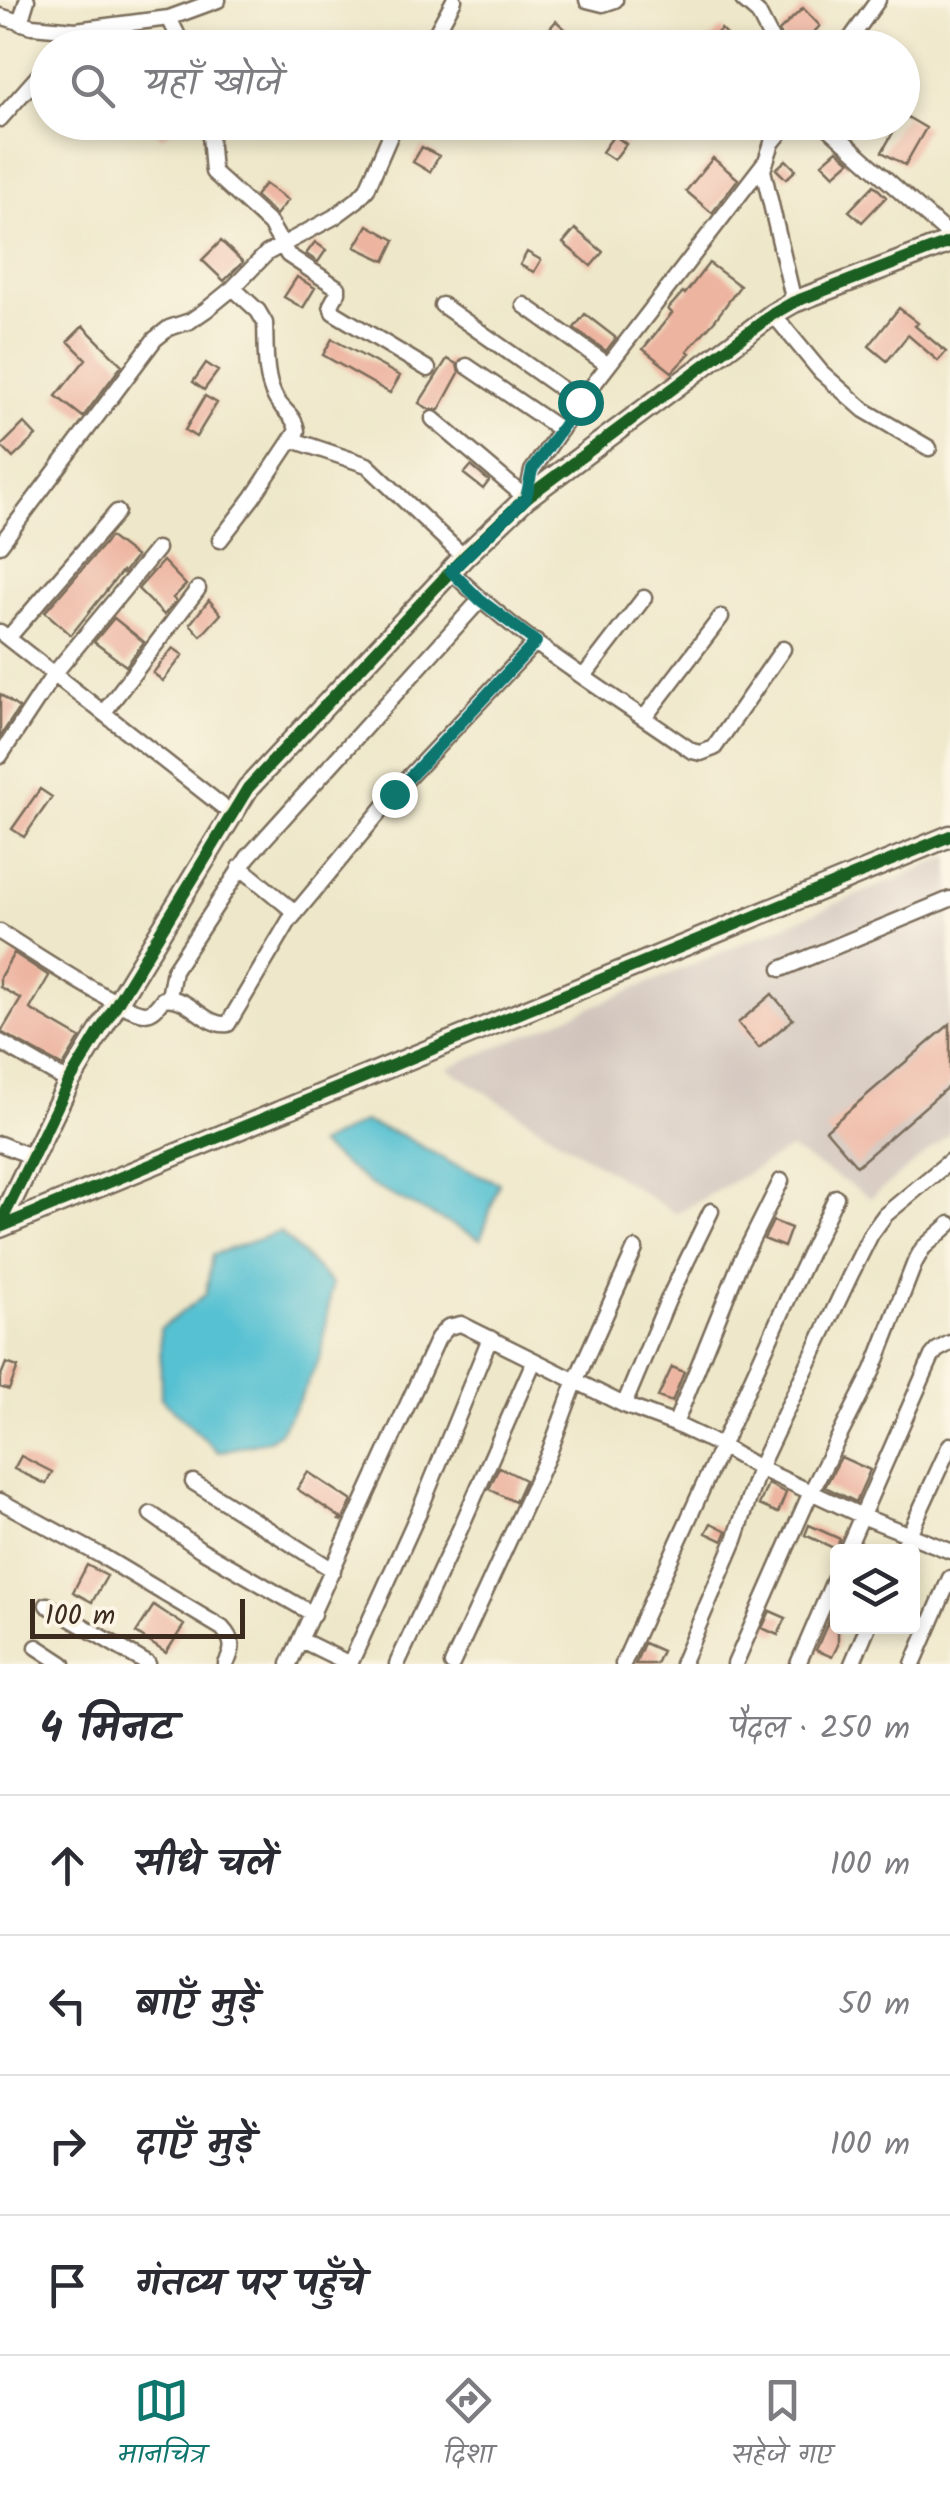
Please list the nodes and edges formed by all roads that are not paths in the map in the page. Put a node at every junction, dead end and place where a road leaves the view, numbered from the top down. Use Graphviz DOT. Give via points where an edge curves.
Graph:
graph roads {
  1 [pos="27,0"];
  2 [pos="218,0"];
  3 [pos="454,0"];
  4 [pos="587,0"];
  5 [pos="615,0"];
  6 [pos="742,0"];
  7 [pos="878,0"];
  8 [pos="0,16"];
  9 [pos="169,18"];
  10 [pos="20,23"];
  11 [pos="76,30"];
  12 [pos="175,30"];
  13 [pos="438,30"];
  14 [pos="767,30"];
  15 [pos="857,30"];
  16 [pos="30,85"];
  17 [pos="0,118"];
  18 [pos="210,140"];
  19 [pos="388,140"];
  20 [pos="774,140"];
  21 [pos="842,140"];
  22 [pos="764,163"];
  23 [pos="950,239"];
  24 [pos="282,245"];
  25 [pos="232,288"];
  26 [pos="794,302"];
  27 [pos="442,305"];
  28 [pos="524,305"];
  29 [pos="773,314"];
  30 [pos="608,365"];
  31 [pos="467,366"];
  32 [pos="428,370"];
  33 [pos="580,402"];
  34 [pos="434,419"];
  35 [pos="561,430"];
  36 [pos="292,440"];
  37 [pos="928,448"];
  38 [pos="526,498"];
  39 [pos="117,512"];
  40 [pos="2,539"];
  41 [pos="220,540"];
  42 [pos="157,549"];
  43 [pos="458,564"];
  44 [pos="198,589"];
  45 [pos="644,598"];
  46 [pos="480,600"];
  47 [pos="721,617"];
  48 [pos="4,635"];
  49 [pos="536,642"];
  50 [pos="783,649"];
  51 [pos="54,674"];
  52 [pos="584,676"];
  53 [pos="104,712"];
  54 [pos="644,718"];
  55 [pos="0,756"];
  56 [pos="231,813"];
  57 [pos="950,836"];
  58 [pos="240,867"];
  59 [pos="950,899"];
  60 [pos="296,913"];
  61 [pos="0,932"];
  62 [pos="781,969"];
  63 [pos="169,997"];
  64 [pos="116,1002"];
  65 [pos="0,1042"];
  66 [pos="69,1082"];
  67 [pos="0,1144"];
  68 [pos="33,1157"];
  69 [pos="950,1160"];
  70 [pos="781,1181"];
  71 [pos="836,1196"];
  72 [pos="711,1211"];
  73 [pos="950,1224"];
  74 [pos="0,1226"];
  75 [pos="635,1249"];
  76 [pos="490,1338"];
  77 [pos="950,1343"];
  78 [pos="534,1360"];
  79 [pos="576,1380"];
  80 [pos="624,1405"];
  81 [pos="674,1424"];
  82 [pos="950,1445"];
  83 [pos="721,1446"];
  84 [pos="760,1468"];
  85 [pos="193,1482"];
  86 [pos="811,1492"];
  87 [pos="0,1501"];
  88 [pos="151,1514"];
  89 [pos="862,1516"];
  90 [pos="910,1534"];
  91 [pos="850,1544"];
  92 [pos="905,1544"];
  93 [pos="950,1551"];
  94 [pos="333,1570"];
  95 [pos="950,1578"];
  96 [pos="830,1590"];
  97 [pos="47,1605"];
  98 [pos="313,1614"];
  99 [pos="865,1634"];
  100 [pos="300,1640"];
  101 [pos="37,1647"];
  102 [pos="64,1664"];
  103 [pos="148,1664"];
  104 [pos="226,1664"];
  105 [pos="290,1664"];
  106 [pos="350,1664"];
  107 [pos="397,1664"];
  108 [pos="452,1664"];
  109 [pos="623,1664"];
  110 [pos="682,1664"];
  111 [pos="736,1664"];
  112 [pos="798,1664"];
  113 [pos="852,1664"];
  114 [pos="913,1664"];
  1 -- 10 [label="street"];
  2 -- 9 [label="street"];
  3 -- 13 [label="street"];
  4 -- 5 [label="street"];
  6 -- 14 [label="street"];
  7 -- 15 [label="street"];
  8 -- 10 [label="street"];
  9 -- 11 [label="street"];
  9 -- 12 [label="street"];
  10 -- 11 [label="street"];
  16 -- 17 [label="street"];
  18 -- 24 [label="street" via="213,172 270,224"];
  19 -- 24 [label="street" via="367,189 334,217"];
  20 -- 22 [label="street"];
  21 -- 23 [label="street"];
  22 -- 26 [label="street"];
  22 -- 30 [label="street"];
  23 -- 26 [label="street"];
  24 -- 25 [label="street"];
  24 -- 32 [label="street" via="338,288 333,312"];
  25 -- 36 [label="street" via="265,324 270,382 296,424"];
  25 -- 40 [label="street" via="155,340"];
  26 -- 29 [label="street"];
  27 -- 33 [label="street"];
  28 -- 30 [label="street"];
  29 -- 37 [label="street" via="821,372 864,410"];
  29 -- 38 [label="street"];
  30 -- 33 [label="street"];
  31 -- 35 [label="street"];
  33 -- 35 [label="street"];
  34 -- 38 [label="street"];
  35 -- 38 [label="street" via="532,470"];
  36 -- 41 [label="street"];
  36 -- 43 [label="street" via="367,465"];
  38 -- 43 [label="street"];
  39 -- 48 [label="street"];
  42 -- 51 [label="street"];
  43 -- 46 [label="street"];
  43 -- 56 [label="street"];
  44 -- 53 [label="street"];
  45 -- 52 [label="street"];
  46 -- 49 [label="street"];
  46 -- 58 [label="street"];
  47 -- 54 [label="street"];
  48 -- 51 [label="street"];
  49 -- 52 [label="street"];
  49 -- 60 [label="street" via="407,779"];
  50 -- 54 [label="street" via="708,752 692,751"];
  51 -- 53 [label="street"];
  51 -- 55 [label="street"];
  52 -- 54 [label="street"];
  53 -- 56 [label="street"];
  56 -- 64 [label="street"];
  57 -- 74 [label="street"];
  58 -- 60 [label="street"];
  58 -- 63 [label="street" via="174,970"];
  59 -- 62 [label="street"];
  60 -- 63 [label="street" via="228,1024"];
  61 -- 64 [label="street"];
  63 -- 64 [label="street" via="148,1014"];
  64 -- 66 [label="street"];
  65 -- 66 [label="street"];
  66 -- 68 [label="street"];
  67 -- 68 [label="street"];
  68 -- 74 [label="street"];
  69 -- 84 [label="street" via="878,1223"];
  70 -- 81 [label="street"];
  71 -- 83 [label="street"];
  72 -- 80 [label="street"];
  73 -- 86 [label="street" via="915,1262 872,1370"];
  75 -- 79 [label="street"];
  76 -- 78 [label="street"];
  76 -- 94 [label="street" via="461,1324 441,1332"];
  76 -- 106 [label="street"];
  77 -- 89 [label="street" via="932,1356"];
  78 -- 79 [label="street"];
  78 -- 107 [label="street"];
  79 -- 80 [label="street"];
  79 -- 108 [label="street"];
  80 -- 81 [label="street"];
  81 -- 83 [label="street"];
  82 -- 90 [label="street"];
  83 -- 84 [label="street"];
  83 -- 109 [label="street"];
  84 -- 86 [label="street"];
  84 -- 110 [label="street"];
  85 -- 94 [label="street"];
  86 -- 89 [label="street"];
  86 -- 111 [label="street"];
  87 -- 104 [label="street" via="222,1628 233,1643"];
  88 -- 98 [label="street"];
  89 -- 90 [label="street"];
  89 -- 91 [label="street"];
  90 -- 92 [label="street"];
  90 -- 93 [label="street"];
  94 -- 98 [label="street"];
  95 -- 114 [label="street"];
  96 -- 112 [label="street"];
  97 -- 103 [label="street"];
  98 -- 100 [label="street"];
  99 -- 113 [label="street"];
  100 -- 105 [label="street"];
  100 -- 106 [label="street"];
  101 -- 102 [label="street"];
}
